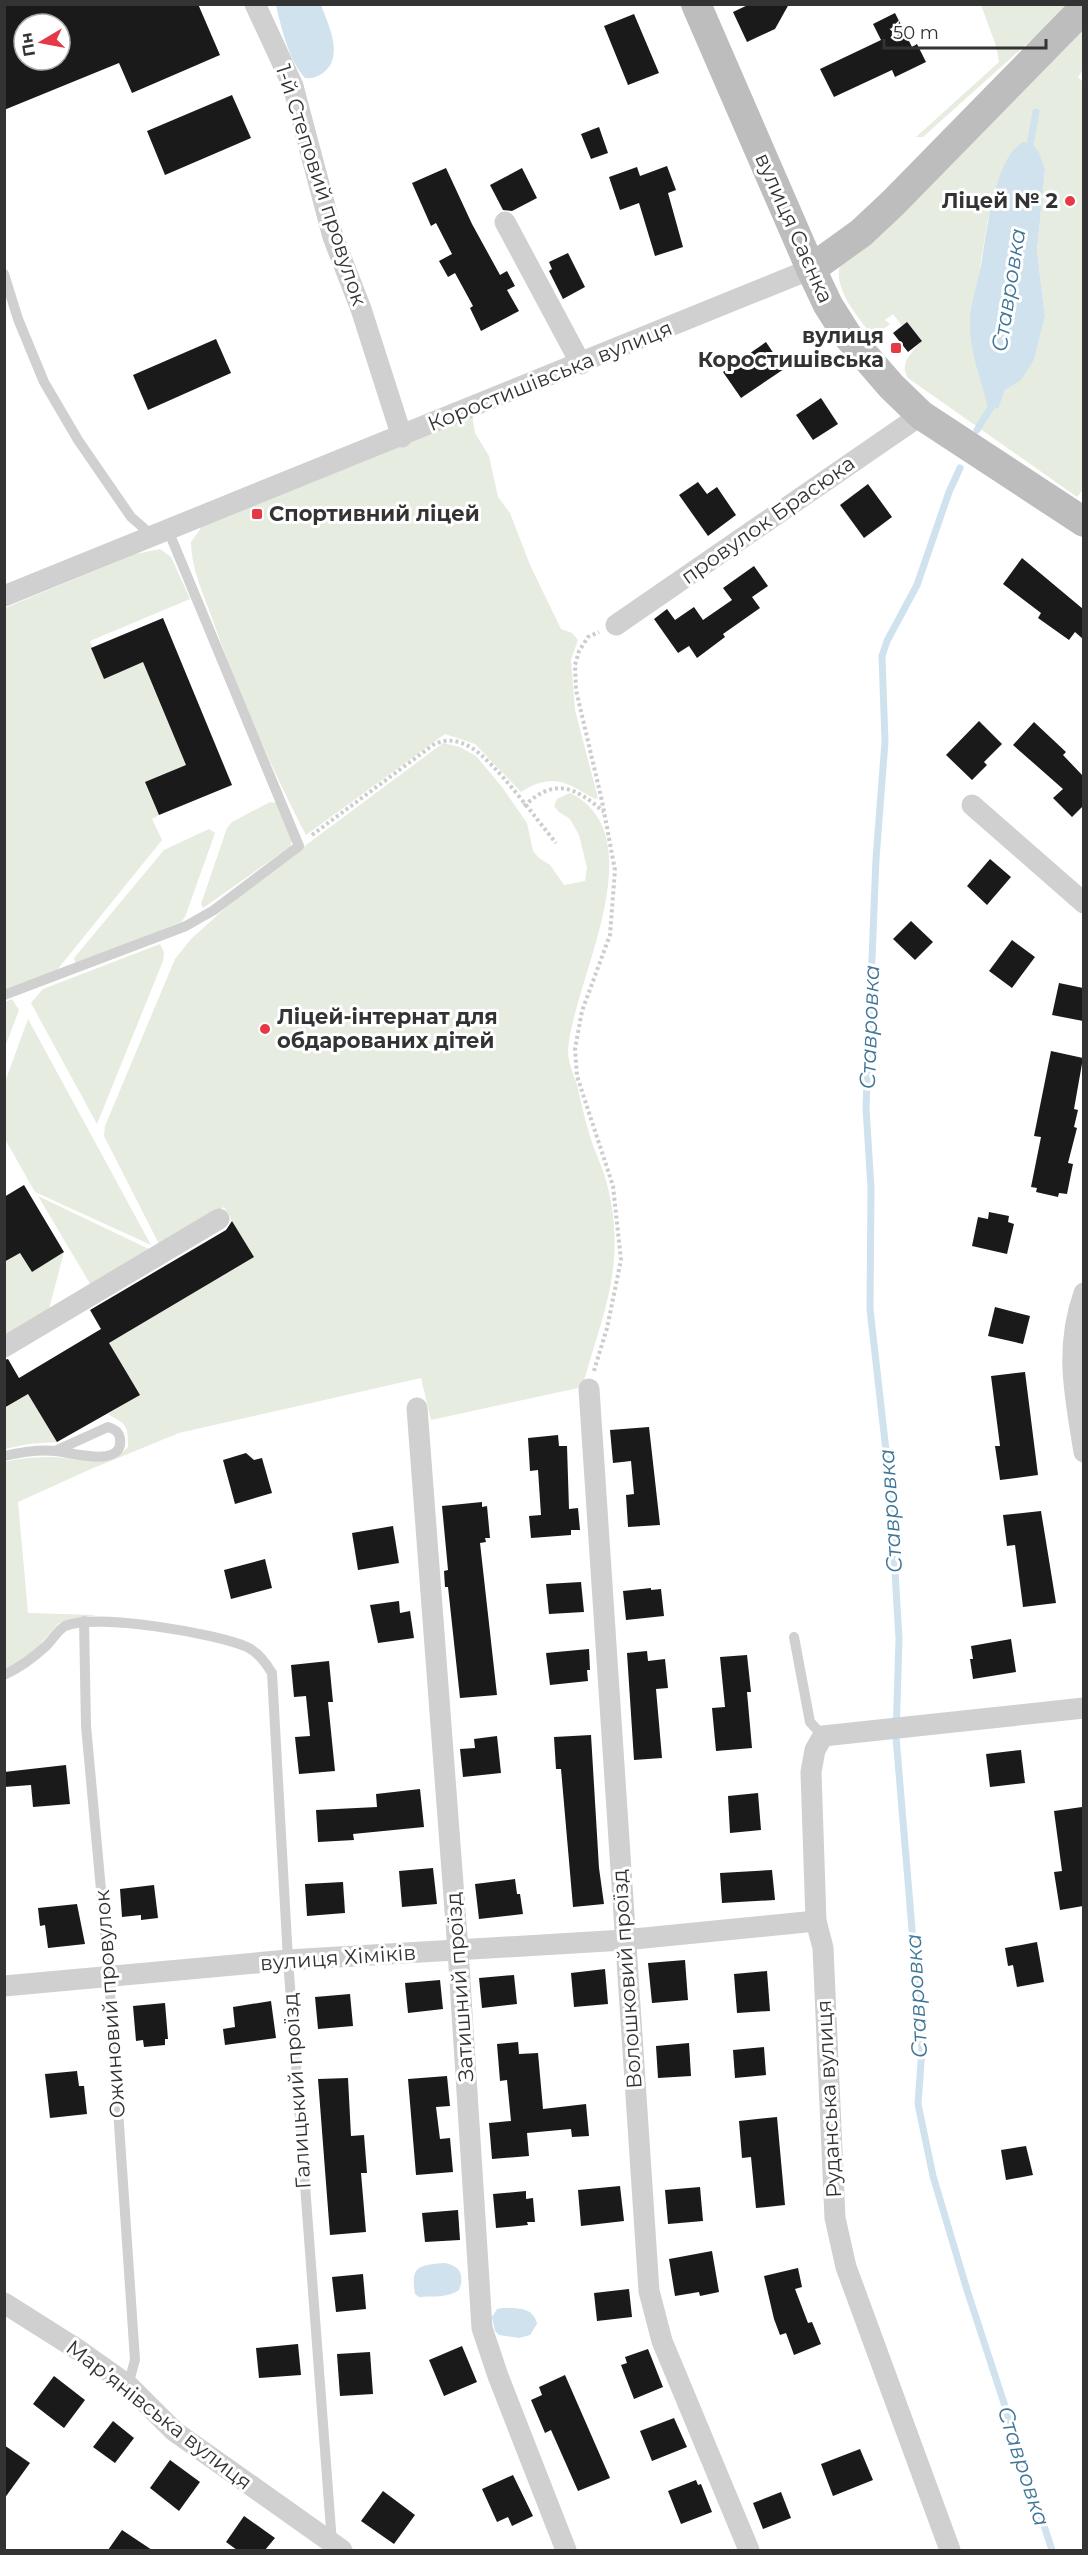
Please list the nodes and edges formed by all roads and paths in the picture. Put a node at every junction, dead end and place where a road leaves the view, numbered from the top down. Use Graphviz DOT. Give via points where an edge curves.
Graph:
graph roads {
  1 [pos="255,4"];
  2 [pos="696,4"];
  3 [pos="1083,8"];
  4 [pos="506,222"];
  5 [pos="811,269"];
  6 [pos="4,273"];
  7 [pos="580,364"];
  8 [pos="921,415"];
  9 [pos="402,437"];
  10 [pos="1082,519"];
  11 [pos="160,533"];
  12 [pos="4,597"];
  13 [pos="616,625"];
  14 [pos="972,805"];
  15 [pos="525,806"];
  16 [pos="605,813"];
  17 [pos="556,843"];
  18 [pos="299,845"];
  19 [pos="1083,903"];
  20 [pos="4,995"];
  21 [pos="219,1219"];
  22 [pos="1083,1293"];
  23 [pos="4,1347"];
  24 [pos="589,1389"];
  25 [pos="417,1408"];
  26 [pos="56,1451"];
  27 [pos="1083,1452"];
  28 [pos="4,1456"];
  29 [pos="84,1621"];
  30 [pos="794,1637"];
  31 [pos="4,1675"];
  32 [pos="1083,1708"];
  33 [pos="823,1736"];
  34 [pos="816,1921"];
  35 [pos="624,1940"];
  36 [pos="458,1950"];
  37 [pos="288,1960"];
  38 [pos="109,1977"];
  39 [pos="4,1986"];
  40 [pos="4,2303"];
  41 [pos="128,2385"];
  42 [pos="337,2547"];
  43 [pos="566,2550"];
  44 [pos="749,2550"];
  45 [pos="950,2550"];
  1 -- 9 [label="street, 1-й Степовий провулок" via="293,86 333,237"];
  2 -- 5 [label="street, вулиця Саєнка"];
  3 -- 5 [label="street, Коростишівська вулиця" via="893,203 861,233"];
  4 -- 7 [label="street"];
  5 -- 7 [label="street, Коростишівська вулиця"];
  5 -- 8 [label="street, вулиця Саєнка" via="847,335"];
  6 -- 11 [label="lane" via="44,382 78,440 131,517"];
  7 -- 9 [label="street, Коростишівська вулиця"];
  8 -- 10 [label="street, вулиця Саєнка"];
  8 -- 13 [label="street, провулок Брасюка"];
  9 -- 11 [label="street, Коростишівська вулиця"];
  11 -- 12 [label="street, Коростишівська вулиця"];
  11 -- 18 [label="lane"];
  13 -- 16 [label="path" via="588,637 575,665 576,690"];
  14 -- 19 [label="street"];
  15 -- 16 [label="path" via="545,791 567,788"];
  15 -- 17 [label="path"];
  15 -- 18 [label="path" via="473,748 444,740"];
  16 -- 24 [label="path" via="615,870 610,935 582,1011 575,1049 577,1076 614,1186 621,1260"];
  18 -- 20 [label="lane" via="214,910 186,926"];
  21 -- 23 [label="street"];
  22 -- 27 [label="street" via="1072,1337"];
  24 -- 35 [label="street, Волошковий проїзд"];
  25 -- 36 [label="street, Затишний проїзд"];
  26 -- 26 [label="lane" via="101,1458 114,1452 120,1436 108,1426"];
  26 -- 28 [label="lane"];
  29 -- 31 [label="lane" via="63,1627 25,1665"];
  29 -- 37 [label="lane, Галицький проїзд" via="118,1621 163,1628 248,1647 272,1673"];
  29 -- 38 [label="lane, Ожиновий провулок" via="86,1726"];
  30 -- 33 [label="lane" via="810,1722"];
  32 -- 33 [label="street"];
  33 -- 34 [label="street, Руданська вулиця" via="815,1750 811,1772"];
  34 -- 35 [label="street, вулиця Хіміків"];
  34 -- 45 [label="street, Руданська вулиця" via="823,1948 835,2218 846,2266"];
  35 -- 36 [label="street, вулиця Хіміків"];
  35 -- 44 [label="street, Волошковий проїзд" via="649,2291 662,2341"];
  36 -- 37 [label="street, вулиця Хіміків"];
  36 -- 43 [label="street, Затишний проїзд" via="482,2328"];
  37 -- 38 [label="street, вулиця Хіміків"];
  37 -- 42 [label="lane, Галицький проїзд"];
  38 -- 39 [label="street, вулиця Хіміків"];
  38 -- 41 [label="lane, Ожиновий провулок" via="135,2360"];
  40 -- 41 [label="street, Марʼянівська вулиця"];
  41 -- 42 [label="street, Марʼянівська вулиця" via="174,2431"];
}
